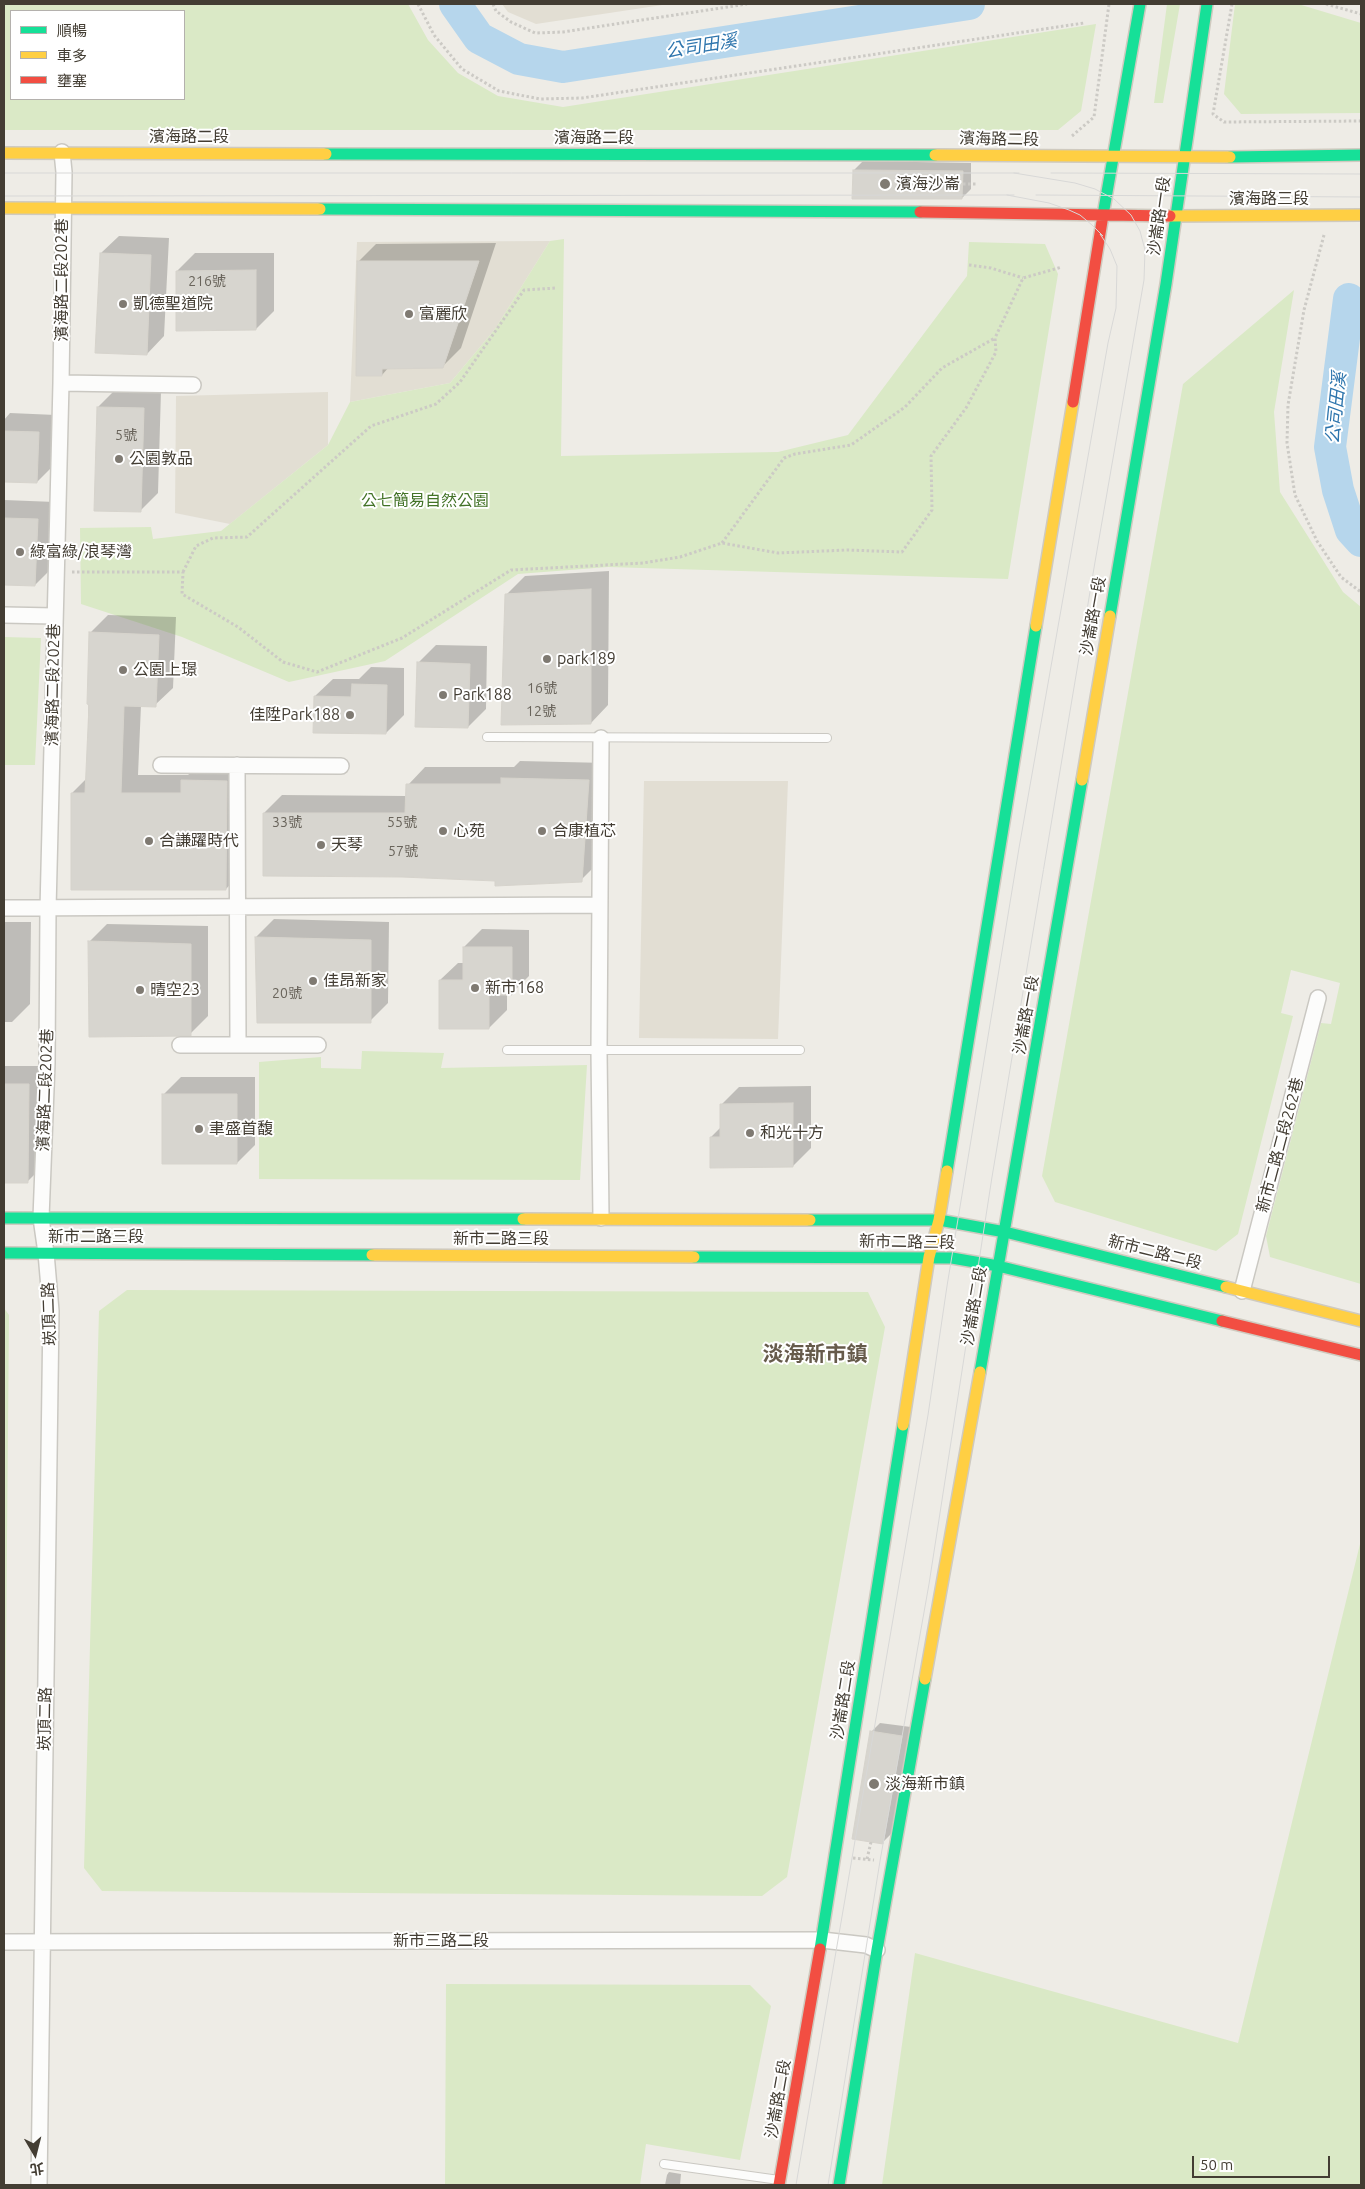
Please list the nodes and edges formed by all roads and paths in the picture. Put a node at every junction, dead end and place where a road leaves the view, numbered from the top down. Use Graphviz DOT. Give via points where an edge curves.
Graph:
graph roads {
  1 [pos="418,4"];
  2 [pos="493,4"];
  3 [pos="747,4"];
  4 [pos="1109,4"];
  5 [pos="1140,4"];
  6 [pos="1207,4"];
  7 [pos="1232,4"];
  8 [pos="1326,4"];
  9 [pos="1361,14"];
  10 [pos="1084,23"];
  11 [pos="1361,121"];
  12 [pos="1070,138"];
  13 [pos="62,152"];
  14 [pos="4,153"];
  15 [pos="1361,155"];
  16 [pos="1113,157"];
  17 [pos="1184,158"];
  18 [pos="963,184"];
  19 [pos="976,184"];
  20 [pos="4,208"];
  21 [pos="62,209"];
  22 [pos="1104,215"];
  23 [pos="1330,215"];
  24 [pos="1361,215"];
  25 [pos="1177,216"];
  26 [pos="969,265"];
  27 [pos="1062,267"];
  28 [pos="1023,278"];
  29 [pos="556,288"];
  30 [pos="994,338"];
  31 [pos="61,383"];
  32 [pos="193,385"];
  33 [pos="722,543"];
  34 [pos="67,572"];
  35 [pos="183,572"];
  36 [pos="1361,592"];
  37 [pos="4,616"];
  38 [pos="54,616"];
  39 [pos="487,737"];
  40 [pos="601,738"];
  41 [pos="827,738"];
  42 [pos="161,765"];
  43 [pos="237,765"];
  44 [pos="341,766"];
  45 [pos="237,905"];
  46 [pos="600,905"];
  47 [pos="4,908"];
  48 [pos="48,909"];
  49 [pos="1318,998"];
  50 [pos="180,1045"];
  51 [pos="238,1045"];
  52 [pos="318,1045"];
  53 [pos="506,1050"];
  54 [pos="800,1050"];
  55 [pos="600,1051"];
  56 [pos="4,1218"];
  57 [pos="41,1218"];
  58 [pos="601,1218"];
  59 [pos="939,1220"];
  60 [pos="1006,1232"];
  61 [pos="46,1253"];
  62 [pos="4,1254"];
  63 [pos="930,1257"];
  64 [pos="998,1266"];
  65 [pos="1242,1291"];
  66 [pos="1361,1321"];
  67 [pos="1361,1356"];
  68 [pos="871,1842"];
  69 [pos="835,1855"];
  70 [pos="868,1859"];
  71 [pos="892,1863"];
  72 [pos="822,1940"];
  73 [pos="4,1942"];
  74 [pos="42,1942"];
  75 [pos="877,1950"];
  76 [pos="664,2164"];
  77 [pos="780,2183"];
  78 [pos="39,2185"];
  79 [pos="839,2185"];
  1 -- 10 [label="path" via="434,35 462,69 500,91 540,99 582,98"];
  2 -- 3 [label="path" via="496,11 511,22 535,33 563,32"];
  4 -- 12 [label="path" via="1094,117"];
  5 -- 16 [label="street"];
  6 -- 17 [label="street, 沙崙路一段"];
  7 -- 11 [label="path" via="1213,114 1224,122"];
  8 -- 9 [label="path"];
  13 -- 14 [label="street, 濱海路二段"];
  13 -- 16 [label="street, 濱海路二段"];
  13 -- 21 [label="street, 濱海路二段202巷"];
  15 -- 17 [label="street"];
  16 -- 17 [label="street, 濱海路二段"];
  16 -- 22 [label="street"];
  17 -- 25 [label="street, 沙崙路一段"];
  18 -- 19 [label="path"];
  20 -- 21 [label="street"];
  21 -- 22 [label="street"];
  21 -- 31 [label="street, 濱海路二段202巷"];
  22 -- 25 [label="street, 濱海路三段"];
  22 -- 59 [label="street"];
  23 -- 24 [label="street, 濱海路三段"];
  23 -- 25 [label="street, 濱海路三段"];
  23 -- 36 [label="path" via="1304,310 1288,405 1287,443 1295,495 1317,541 1341,577"];
  25 -- 60 [label="street, 沙崙路一段"];
  26 -- 28 [label="path"];
  27 -- 28 [label="path"];
  28 -- 30 [label="path"];
  29 -- 35 [label="path" via="524,290 460,382 436,404 371,426 247,536 213,538 196,546"];
  30 -- 33 [label="path" via="942,368 905,407 851,444 784,458"];
  30 -- 33 [label="path" via="996,352 966,408 931,456 932,510 902,552 778,553"];
  31 -- 32 [label="street"];
  31 -- 38 [label="street, 濱海路二段202巷"];
  33 -- 35 [label="path" via="680,557 643,563 511,570 402,638 317,672 283,662 238,627 182,594"];
  34 -- 35 [label="path"];
  37 -- 38 [label="street"];
  38 -- 48 [label="street, 濱海路二段202巷"];
  39 -- 40 [label="lane"];
  40 -- 41 [label="lane"];
  40 -- 46 [label="street"];
  42 -- 43 [label="street"];
  43 -- 44 [label="street"];
  43 -- 45 [label="street"];
  45 -- 46 [label="street"];
  45 -- 48 [label="street"];
  45 -- 51 [label="street"];
  46 -- 55 [label="street"];
  47 -- 48 [label="street"];
  48 -- 57 [label="street, 濱海路二段202巷"];
  49 -- 65 [label="street, 新市二路二段262巷"];
  50 -- 51 [label="street"];
  51 -- 52 [label="street"];
  53 -- 55 [label="lane"];
  54 -- 55 [label="lane"];
  55 -- 58 [label="street"];
  56 -- 57 [label="street, 新市二路三段"];
  57 -- 58 [label="street, 新市二路三段"];
  57 -- 61 [label="street, 濱海路二段202巷"];
  58 -- 59 [label="street, 新市二路三段"];
  59 -- 60 [label="street, 新市二路二段"];
  59 -- 63 [label="street, 沙崙路二段"];
  60 -- 64 [label="street, 沙崙路二段"];
  60 -- 65 [label="street, 新市二路二段"];
  61 -- 62 [label="street, 新市二路三段"];
  61 -- 63 [label="street, 新市二路三段"];
  61 -- 74 [label="street, 崁頂二路" via="51,1311"];
  63 -- 64 [label="street, 新市二路三段"];
  63 -- 69 [label="street, 沙崙路二段"];
  64 -- 67 [label="street"];
  64 -- 71 [label="street, 沙崙路二段"];
  65 -- 66 [label="street, 新市二路二段"];
  68 -- 70 [label="path"];
  69 -- 70 [label="path"];
  69 -- 72 [label="street, 沙崙路二段"];
  70 -- 71 [label="path"];
  71 -- 75 [label="street, 沙崙路二段"];
  72 -- 74 [label="street, 新市三路二段"];
  72 -- 75 [label="street, 新市三路二段"];
  72 -- 77 [label="street, 沙崙路二段"];
  73 -- 74 [label="street, 新市三路二段"];
  74 -- 78 [label="street, 崁頂二路"];
  75 -- 79 [label="street, 沙崙路二段"];
  76 -- 77 [label="lane"];
}
